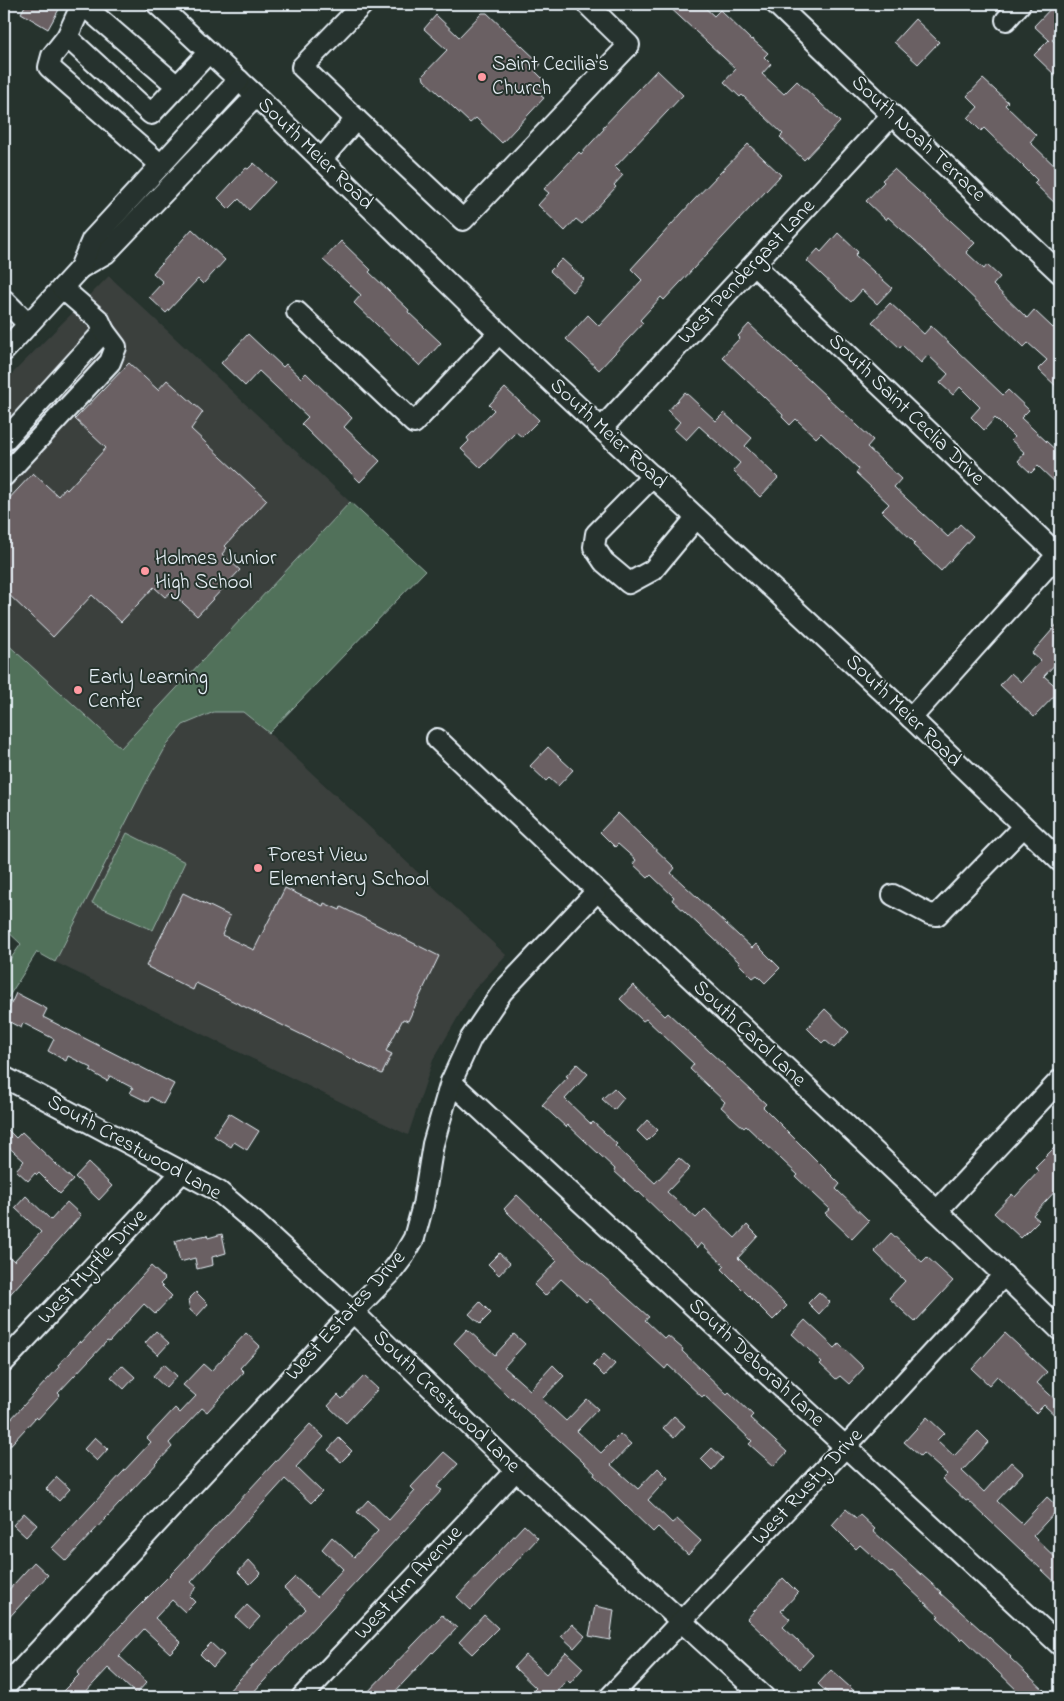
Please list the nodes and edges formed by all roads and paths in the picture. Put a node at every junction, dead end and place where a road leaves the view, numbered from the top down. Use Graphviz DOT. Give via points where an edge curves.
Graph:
graph roads {
  1 [pos="157,4"];
  2 [pos="363,4"];
  3 [pos="587,4"];
  4 [pos="776,4"];
  5 [pos="1020,4"];
  6 [pos="1006,20"];
  7 [pos="67,37"];
  8 [pos="209,52"];
  9 [pos="239,80"];
  10 [pos="177,86"];
  11 [pos="256,96"];
  12 [pos="151,114"];
  13 [pos="892,115"];
  14 [pos="356,118"];
  15 [pos="130,138"];
  16 [pos="321,160"];
  17 [pos="161,165"];
  18 [pos="754,265"];
  19 [pos="80,268"];
  20 [pos="1060,273"];
  21 [pos="62,288"];
  22 [pos="4,300"];
  23 [pos="297,312"];
  24 [pos="28,324"];
  25 [pos="104,331"];
  26 [pos="499,333"];
  27 [pos="4,351"];
  28 [pos="602,428"];
  29 [pos="4,441"];
  30 [pos="4,476"];
  31 [pos="653,476"];
  32 [pos="696,518"];
  33 [pos="1059,553"];
  34 [pos="911,718"];
  35 [pos="437,739"];
  36 [pos="1023,827"];
  37 [pos="1060,861"];
  38 [pos="596,892"];
  39 [pos="893,895"];
  40 [pos="4,1077"];
  41 [pos="1060,1080"];
  42 [pos="452,1082"];
  43 [pos="182,1172"];
  44 [pos="937,1211"];
  45 [pos="1004,1275"];
  46 [pos="352,1312"];
  47 [pos="1060,1330"];
  48 [pos="4,1362"];
  49 [pos="846,1446"];
  50 [pos="516,1470"];
  51 [pos="681,1621"];
  52 [pos="1060,1645"];
  53 [pos="4,1688"];
  54 [pos="302,1697"];
  55 [pos="610,1697"];
  56 [pos="764,1697"];
  1 -- 8 [label="street, South Meier Road"];
  2 -- 14 [label="street" via="302,67"];
  3 -- 14 [label="street" via="629,45 463,220"];
  4 -- 13 [label="street, South Noah Terrace"];
  5 -- 6 [label="street"];
  7 -- 10 [label="street" via="82,4"];
  7 -- 12 [label="street"];
  7 -- 15 [label="street" via="52,56 49,67"];
  8 -- 9 [label="street, South Meier Road"];
  8 -- 10 [label="street"];
  9 -- 11 [label="street, South Meier Road"];
  9 -- 17 [label="street"];
  10 -- 12 [label="street"];
  11 -- 16 [label="street, South Meier Road"];
  11 -- 19 [label="street" via="106,253"];
  12 -- 15 [label="street"];
  13 -- 18 [label="street, West Pendergast Lane"];
  13 -- 20 [label="street, South Noah Terrace"];
  14 -- 16 [label="street"];
  15 -- 17 [label="street"];
  16 -- 26 [label="street, South Meier Road"];
  17 -- 19 [label="street" via="92,240"];
  18 -- 28 [label="street, West Pendergast Lane"];
  18 -- 33 [label="street, South Saint Ceclia Drive"];
  19 -- 21 [label="street"];
  21 -- 24 [label="street"];
  21 -- 25 [label="street" via="99,320"];
  22 -- 24 [label="street"];
  23 -- 26 [label="street" via="414,423"];
  24 -- 27 [label="street"];
  25 -- 29 [label="street"];
  25 -- 30 [label="street" via="116,346 110,362"];
  26 -- 28 [label="street, South Meier Road"];
  28 -- 31 [label="street, South Meier Road"];
  31 -- 32 [label="street, South Meier Road"];
  31 -- 32 [label="street" via="596,534 594,547 604,562 629,582 652,570"];
  32 -- 34 [label="street, South Meier Road"];
  33 -- 34 [label="street"];
  34 -- 36 [label="street, South Meier Road"];
  35 -- 38 [label="street, South Carol Lane"];
  36 -- 37 [label="street, South Meier Road"];
  36 -- 39 [label="street" via="937,915"];
  38 -- 42 [label="street, West Estates Drive" via="502,992 471,1038"];
  38 -- 44 [label="street, South Carol Lane"];
  40 -- 43 [label="street, South Crestwood Lane"];
  41 -- 44 [label="street"];
  42 -- 46 [label="street, West Estates Drive" via="433,1144 414,1238 390,1274"];
  42 -- 49 [label="street, South Deborah Lane"];
  43 -- 46 [label="street, South Crestwood Lane" via="218,1191"];
  43 -- 48 [label="street, West Myrtle Drive"];
  44 -- 45 [label="street, South Carol Lane"];
  45 -- 47 [label="street, South Carol Lane"];
  45 -- 49 [label="street, West Rusty Drive"];
  46 -- 50 [label="street, South Crestwood Lane"];
  46 -- 53 [label="street, West Estates Drive"];
  49 -- 51 [label="street, West Rusty Drive"];
  49 -- 52 [label="street, South Deborah Lane"];
  50 -- 51 [label="street, South Crestwood Lane"];
  50 -- 54 [label="street, West Kim Avenue"];
  51 -- 55 [label="street, West Rusty Drive"];
  51 -- 56 [label="street, South Crestwood Lane"];
}
